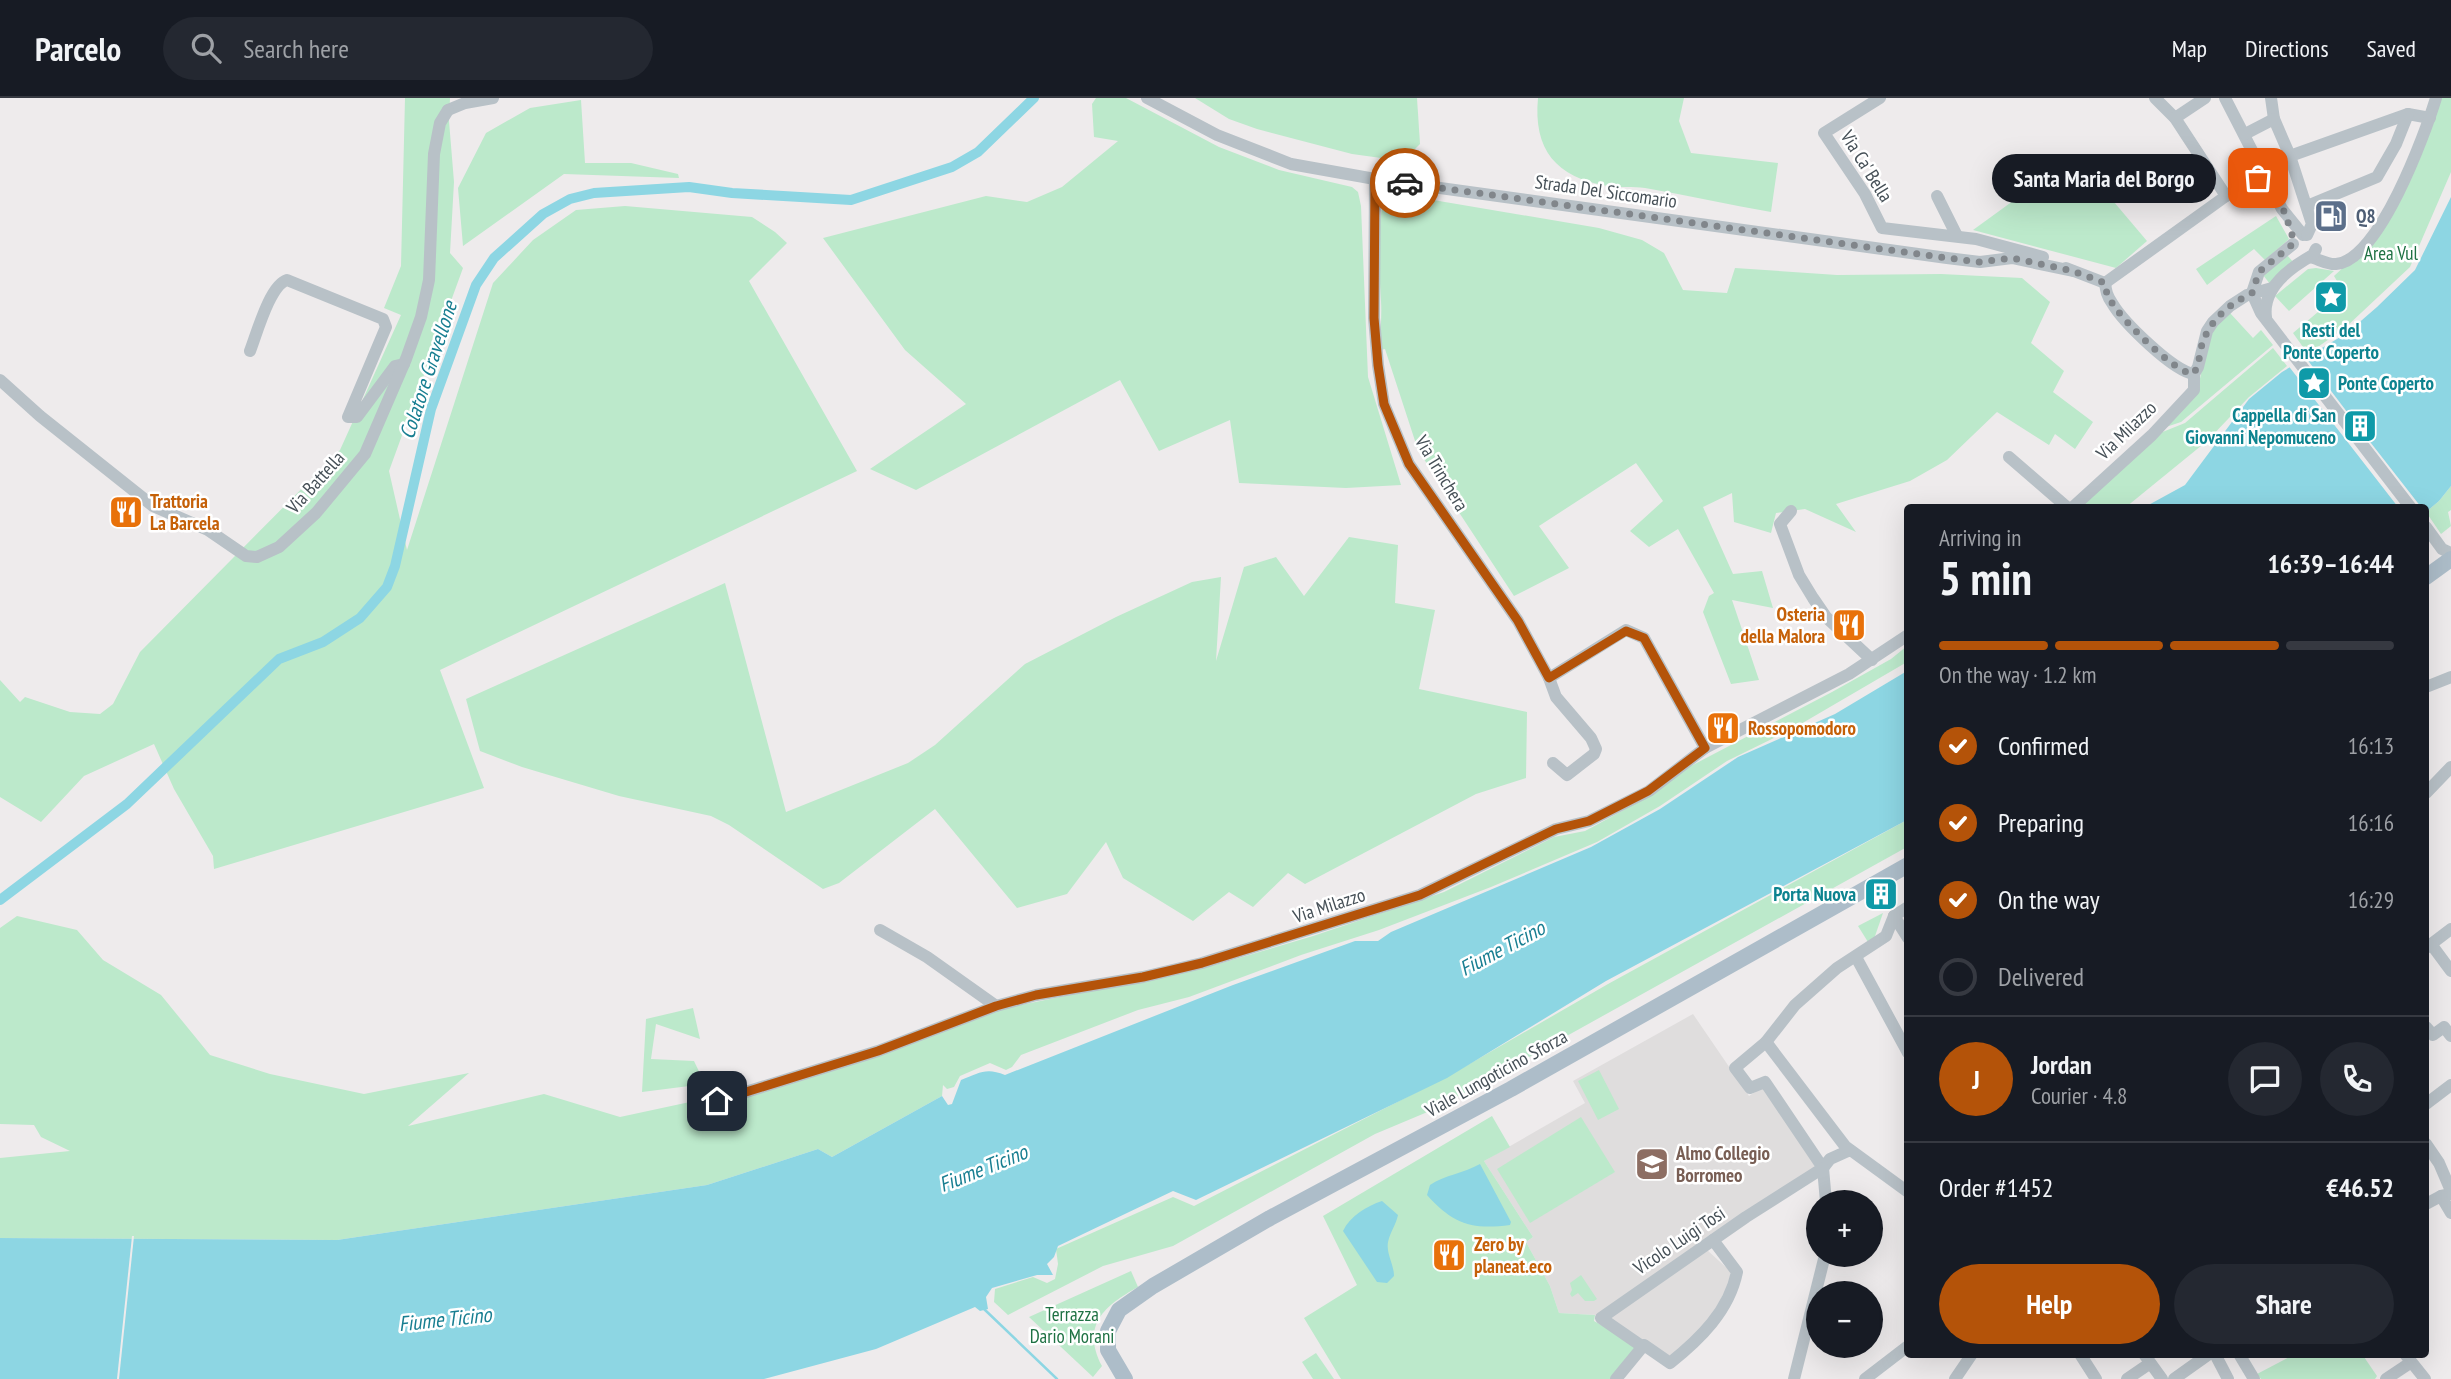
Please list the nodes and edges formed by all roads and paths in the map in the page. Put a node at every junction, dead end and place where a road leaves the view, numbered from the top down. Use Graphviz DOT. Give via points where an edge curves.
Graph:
graph roads {
  1 [pos="493,98"];
  2 [pos="1147,98"];
  3 [pos="1880,98"];
  4 [pos="2155,98"];
  5 [pos="2205,98"];
  6 [pos="2225,98"];
  7 [pos="2271,98"];
  8 [pos="2436,98"];
  9 [pos="448,104"];
  10 [pos="2409,114"];
  11 [pos="2175,118"];
  12 [pos="2430,118"];
  13 [pos="2274,119"];
  14 [pos="2245,134"];
  15 [pos="2290,156"];
  16 [pos="2264,175"];
  17 [pos="1375,179"];
  18 [pos="1937,196"];
  19 [pos="2226,196"];
  20 [pos="2307,206"];
  21 [pos="1956,236"];
  22 [pos="2299,239"];
  23 [pos="2310,255"];
  24 [pos="2073,271"];
  25 [pos="2105,283"];
  26 [pos="2272,288"];
  27 [pos="2252,293"];
  28 [pos="2266,316"];
  29 [pos="250,351"];
  30 [pos="404,364"];
  31 [pos="2193,374"];
  32 [pos="0,380"];
  33 [pos="2009,457"];
  34 [pos="2065,504"];
  35 [pos="2074,504"];
  36 [pos="2408,504"];
  37 [pos="1791,511"];
  38 [pos="2429,531"];
  39 [pos="2451,553"];
  40 [pos="2451,559"];
  41 [pos="2429,575"];
  42 [pos="1904,638"];
  43 [pos="1872,660"];
  44 [pos="2451,677"];
  45 [pos="1549,678"];
  46 [pos="2429,686"];
  47 [pos="1705,748"];
  48 [pos="1553,763"];
  49 [pos="2451,767"];
  50 [pos="2429,790"];
  51 [pos="1904,866"];
  52 [pos="1904,910"];
  53 [pos="1894,916"];
  54 [pos="2451,929"];
  55 [pos="880,930"];
  56 [pos="1904,932"];
  57 [pos="2429,945"];
  58 [pos="2429,947"];
  59 [pos="1856,957"];
  60 [pos="2451,971"];
  61 [pos="996,1006"];
  62 [pos="2429,1030"];
  63 [pos="2451,1036"];
  64 [pos="1766,1042"];
  65 [pos="1904,1046"];
  66 [pos="2451,1085"];
  67 [pos="717,1101"];
  68 [pos="2429,1102"];
  69 [pos="2429,1148"];
  70 [pos="1850,1150"];
  71 [pos="2451,1156"];
  72 [pos="2439,1163"];
  73 [pos="1823,1168"];
  74 [pos="1904,1189"];
  75 [pos="1825,1190"];
  76 [pos="2448,1194"];
  77 [pos="2429,1203"];
  78 [pos="2451,1213"];
  79 [pos="1713,1240"];
  80 [pos="1822,1267"];
  81 [pos="1643,1346"];
  82 [pos="1904,1349"];
  83 [pos="1969,1358"];
  84 [pos="2083,1358"];
  85 [pos="2203,1358"];
  86 [pos="2217,1358"];
  87 [pos="2146,1359"];
  88 [pos="2408,1359"];
  89 [pos="2241,1360"];
  90 [pos="1125,1379"];
  91 [pos="1616,1379"];
  92 [pos="1794,1379"];
  93 [pos="1865,1379"];
  94 [pos="1955,1379"];
  95 [pos="2096,1379"];
  96 [pos="2127,1379"];
  97 [pos="2162,1379"];
  98 [pos="2174,1379"];
  99 [pos="2228,1379"];
  100 [pos="2254,1379"];
  101 [pos="2386,1379"];
  102 [pos="2426,1379"];
  1 -- 9 [label="street"];
  2 -- 17 [label="street, Strada Del Siccomario" via="1217,135 1291,164"];
  3 -- 21 [label="street, Via Ca' Bella" via="1824,133 1882,228"];
  4 -- 11 [label="street"];
  5 -- 11 [label="street"];
  6 -- 14 [label="street"];
  7 -- 13 [label="street"];
  8 -- 12 [label="street"];
  9 -- 30 [label="street, Via Battella" via="433,154 429,280"];
  10 -- 12 [label="street"];
  10 -- 15 [label="street"];
  10 -- 20 [label="street" via="2377,177"];
  11 -- 19 [label="street"];
  12 -- 23 [label="street" via="2393,204 2366,243 2336,264"];
  13 -- 14 [label="street"];
  13 -- 15 [label="street"];
  14 -- 16 [label="street"];
  15 -- 20 [label="street"];
  16 -- 19 [label="street"];
  16 -- 22 [label="street"];
  17 -- 24 [label="street, Strada Del Siccomario" via="1947,258 1980,262 2012,258"];
  17 -- 45 [label="street, Via Trinchera" via="1374,318 1384,404 1409,464 1518,621"];
  18 -- 21 [label="street"];
  19 -- 25 [label="street"];
  20 -- 22 [label="street" via="2312,224"];
  21 -- 24 [label="street, Via Ca' Bella" via="2010,247"];
  22 -- 23 [label="street" via="2315,242"];
  22 -- 23 [label="street" via="2295,254"];
  22 -- 27 [label="street" via="2259,272"];
  23 -- 26 [label="street"];
  24 -- 25 [label="street, Via Ca' Bella"];
  25 -- 31 [label="street" via="2112,304 2136,332"];
  26 -- 27 [label="street"];
  26 -- 28 [label="street"];
  27 -- 28 [label="street"];
  27 -- 31 [label="street, Via Milazzo" via="2213,322"];
  28 -- 36 [label="street"];
  29 -- 30 [label="street" via="273,293 287,280 383,319 386,327 348,416 357,417 395,366"];
  30 -- 32 [label="street, Via Battella" via="365,454 316,513 279,547 257,557 246,556 208,530 146,502"];
  31 -- 35 [label="street, Via Milazzo" via="2194,390 2152,435"];
  33 -- 34 [label="street, Via Milazzo"];
  37 -- 43 [label="street" via="1780,524 1799,575 1826,617"];
  38 -- 39 [label="street" via="2442,549"];
  40 -- 41 [label="main road"];
  42 -- 43 [label="street, Via Milazzo"];
  43 -- 47 [label="street, Via Milazzo"];
  44 -- 46 [label="street"];
  45 -- 47 [label="street" via="1626,631 1633,632 1644,638"];
  45 -- 48 [label="street, Via Trinchera" via="1556,697 1596,748 1567,775"];
  47 -- 61 [label="street, Via Milazzo" via="1639,796 1589,821 1556,829 1420,895 1202,963"];
  49 -- 50 [label="street"];
  51 -- 90 [label="main road, Viale Lungoticino Sforza" via="1153,1286 1119,1310 1111,1323 1108,1350"];
  52 -- 53 [label="street"];
  53 -- 56 [label="street"];
  53 -- 59 [label="street" via="1886,936"];
  54 -- 57 [label="street"];
  55 -- 61 [label="street"];
  58 -- 60 [label="street"];
  59 -- 64 [label="street" via="1795,1005"];
  59 -- 65 [label="street"];
  61 -- 67 [label="street, Via Milazzo" via="878,1051"];
  62 -- 63 [label="street" via="2433,1035 2444,1027"];
  64 -- 70 [label="street"];
  64 -- 73 [label="street" via="1735,1068 1750,1088 1765,1082"];
  66 -- 68 [label="street"];
  69 -- 72 [label="street"];
  70 -- 73 [label="street, Vicolo Luigi Tosi" via="1830,1159"];
  70 -- 74 [label="street"];
  71 -- 72 [label="street"];
  72 -- 76 [label="street"];
  73 -- 75 [label="street"];
  73 -- 79 [label="street, Vicolo Luigi Tosi"];
  76 -- 77 [label="street"];
  76 -- 78 [label="street"];
  79 -- 81 [label="street, Vicolo Luigi Tosi" via="1601,1318"];
  79 -- 81 [label="street" via="1737,1272 1722,1310 1670,1363"];
  80 -- 92 [label="street"];
  81 -- 91 [label="street"];
  82 -- 93 [label="street"];
  83 -- 94 [label="street"];
  84 -- 95 [label="street"];
  85 -- 98 [label="street"];
  86 -- 99 [label="street"];
  87 -- 96 [label="street"];
  87 -- 97 [label="street"];
  88 -- 101 [label="street"];
  88 -- 102 [label="street"];
  89 -- 100 [label="street"];
}
